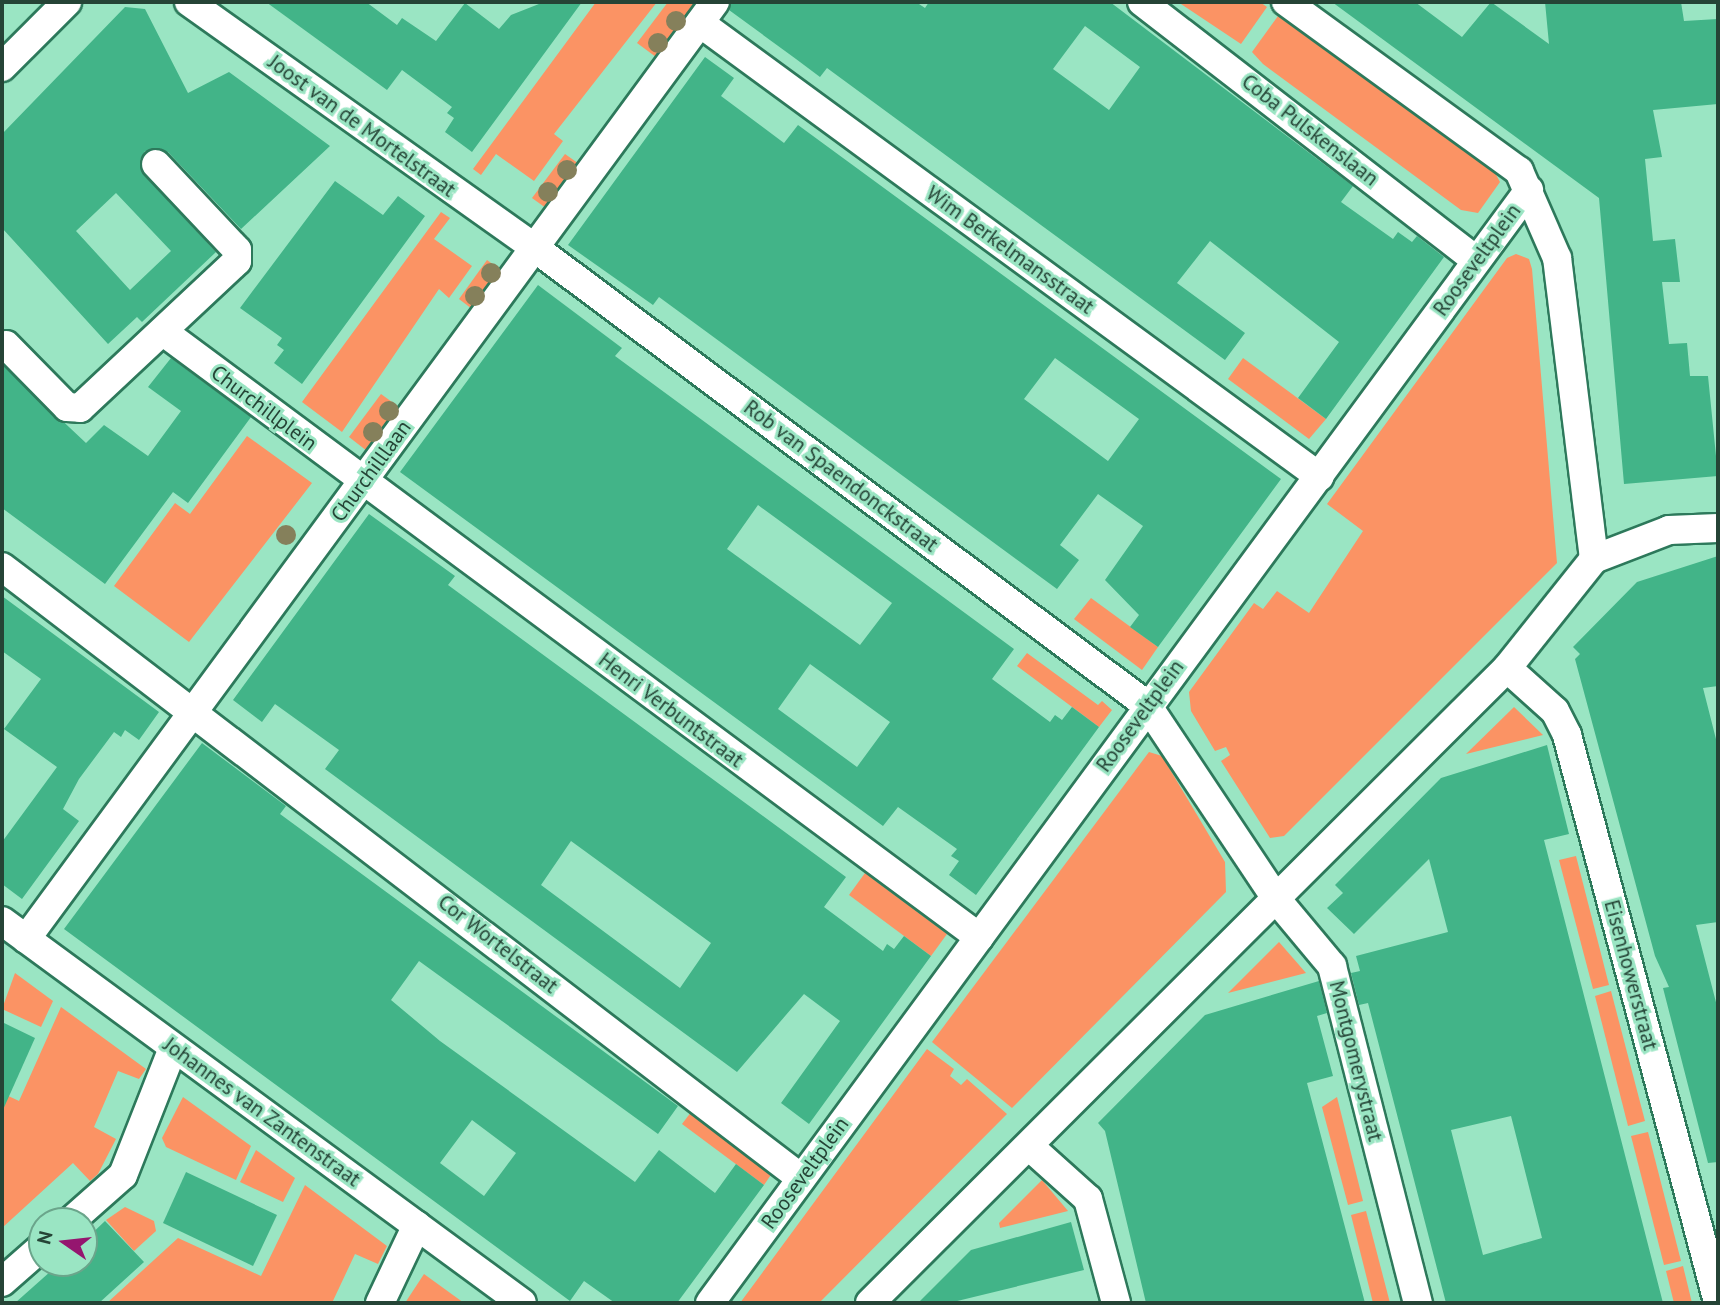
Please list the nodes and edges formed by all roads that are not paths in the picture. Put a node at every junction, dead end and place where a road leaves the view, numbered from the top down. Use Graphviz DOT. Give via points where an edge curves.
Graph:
graph roads {
  1 [pos="66,2"];
  2 [pos="190,2"];
  3 [pos="1142,2"];
  4 [pos="1286,2"];
  5 [pos="708,12"];
  6 [pos="2,67"];
  7 [pos="156,164"];
  8 [pos="1529,190"];
  9 [pos="535,248"];
  10 [pos="1476,260"];
  11 [pos="165,333"];
  12 [pos="6,345"];
  13 [pos="1320,477"];
  14 [pos="365,480"];
  15 [pos="1718,527"];
  16 [pos="1594,559"];
  17 [pos="2,567"];
  18 [pos="1507,668"];
  19 [pos="1147,705"];
  20 [pos="195,710"];
  21 [pos="1278,900"];
  22 [pos="2,921"];
  23 [pos="979,937"];
  24 [pos="26,939"];
  25 [pos="173,1048"];
  26 [pos="1029,1146"];
  27 [pos="802,1178"];
  28 [pos="87,1207"];
  29 [pos="417,1225"];
  30 [pos="28,1259"];
  31 [pos="2,1282"];
  32 [pos="1718,1302"];
  33 [pos="380,1303"];
  34 [pos="522,1303"];
  35 [pos="710,1303"];
  36 [pos="870,1303"];
  37 [pos="1116,1303"];
  38 [pos="1418,1303"];
  1 -- 6 [label="street"];
  2 -- 9 [label="street, Joost van de Mortelstraat"];
  3 -- 10 [label="street, Coba Pulskenslaan"];
  4 -- 8 [label="street" via="1520,171"];
  5 -- 9 [label="street, Churchilllaan"];
  5 -- 13 [label="street, Wim Berkelmansstraat"];
  7 -- 11 [label="street" via="237,250 237,261"];
  8 -- 10 [label="street, Rooseveltplein"];
  8 -- 16 [label="street, Rooseveltplein" via="1557,258"];
  9 -- 14 [label="street, Churchilllaan"];
  9 -- 19 [label="street, Rob van Spaendonckstraat"];
  10 -- 13 [label="street, Rooseveltplein"];
  11 -- 12 [label="street" via="80,408 67,407"];
  11 -- 14 [label="street, Churchillplein"];
  13 -- 19 [label="street, Rooseveltplein"];
  14 -- 20 [label="street, Churchilllaan"];
  14 -- 23 [label="street, Henri Verbuntstraat"];
  15 -- 16 [label="street" via="1669,530"];
  16 -- 18 [label="street"];
  17 -- 20 [label="street"];
  18 -- 21 [label="street"];
  18 -- 32 [label="street, Eisenhowerstraat" via="1555,711 1567,735"];
  19 -- 21 [label="street, Montgomerystraat"];
  19 -- 23 [label="street, Rooseveltplein"];
  20 -- 24 [label="street, Churchilllaan"];
  20 -- 27 [label="street, Cor Wortelstraat"];
  21 -- 26 [label="street"];
  21 -- 38 [label="street, Montgomerystraat" via="1332,966"];
  22 -- 24 [label="street, Johannes van Zantenstraat"];
  23 -- 27 [label="street, Rooseveltplein"];
  24 -- 25 [label="street, Johannes van Zantenstraat"];
  25 -- 28 [label="street" via="123,1175"];
  25 -- 29 [label="street, Johannes van Zantenstraat"];
  26 -- 36 [label="street"];
  26 -- 37 [label="street" via="1088,1199"];
  27 -- 35 [label="street, Rooseveltplein"];
  29 -- 33 [label="street"];
  29 -- 34 [label="street, Johannes van Zantenstraat"];
  30 -- 31 [label="street"];
}
